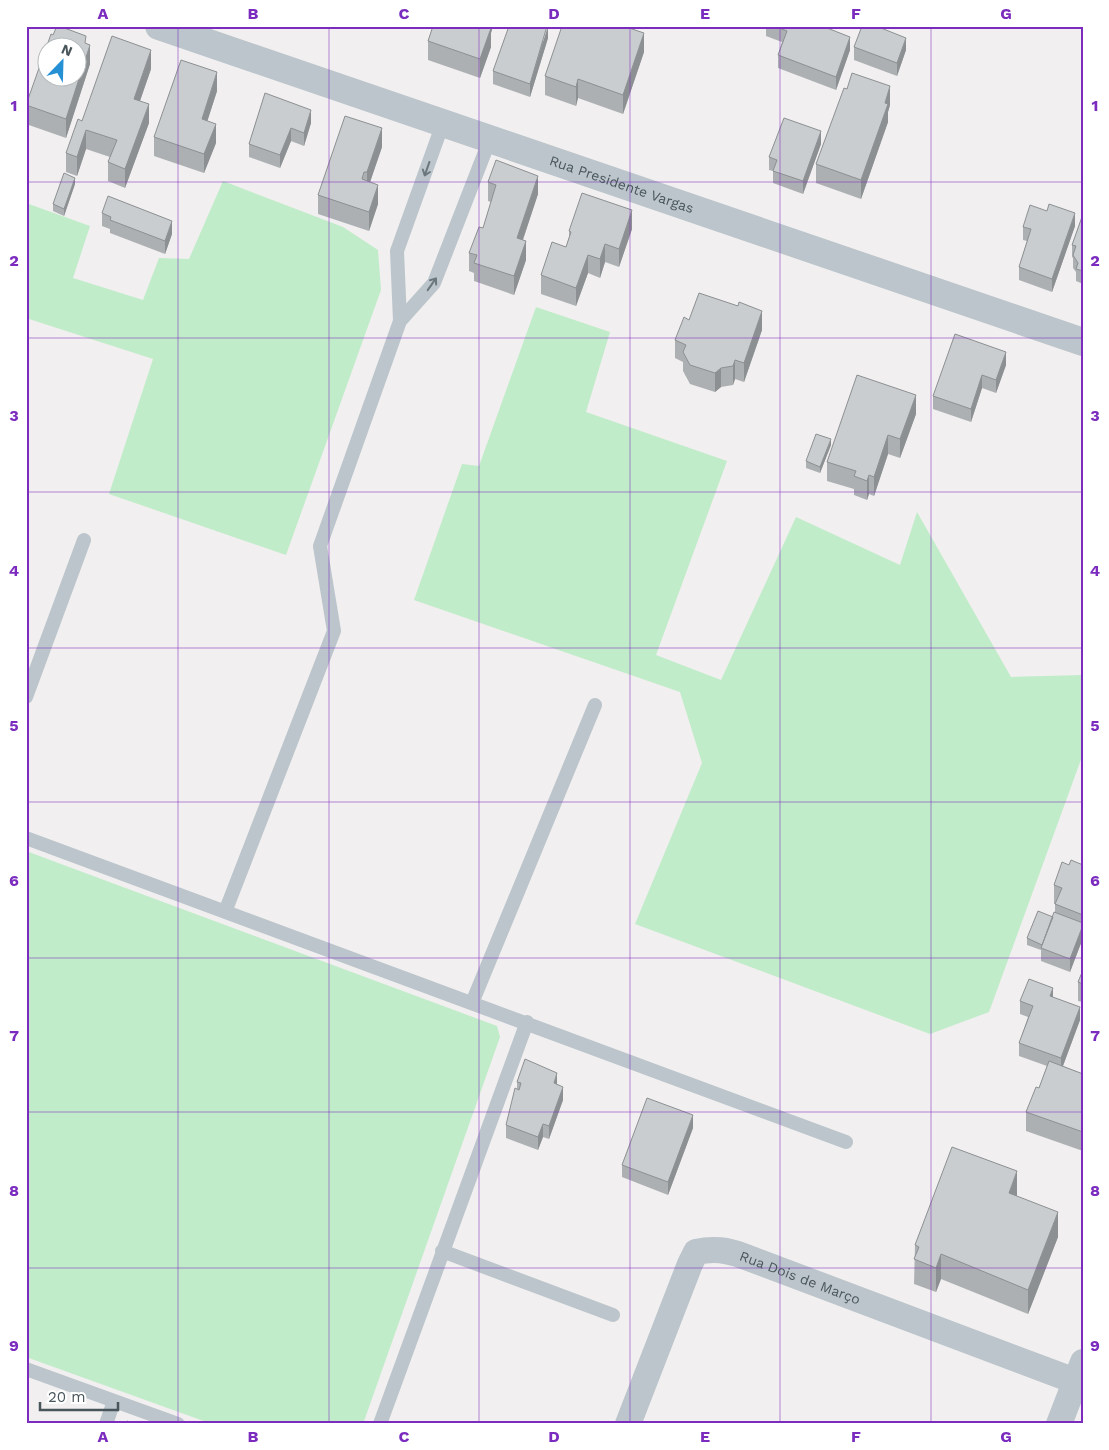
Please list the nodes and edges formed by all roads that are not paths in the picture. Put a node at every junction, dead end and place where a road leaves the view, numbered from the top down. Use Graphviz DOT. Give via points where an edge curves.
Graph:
graph roads {
  1 [pos="159,26"];
  2 [pos="443,123"];
  3 [pos="490,139"];
  4 [pos="400,321"];
  5 [pos="1083,342"];
  6 [pos="84,540"];
  7 [pos="26,697"];
  8 [pos="595,705"];
  9 [pos="26,838"];
  10 [pos="225,912"];
  11 [pos="472,1003"];
  12 [pos="527,1022"];
  13 [pos="846,1142"];
  14 [pos="442,1251"];
  15 [pos="613,1315"];
  16 [pos="26,1369"];
  17 [pos="1080,1376"];
  18 [pos="114,1400"];
  19 [pos="106,1424"];
  20 [pos="178,1424"];
  21 [pos="380,1424"];
  22 [pos="628,1424"];
  23 [pos="1059,1424"];
  1 -- 2 [label="street, Rua Presidente Vargas"];
  2 -- 3 [label="street, Rua Presidente Vargas"];
  2 -- 4 [label="lane, one-way" via="397,252"];
  4 -- 3 [label="lane, one-way" via="434,283"];
  3 -- 5 [label="street, Rua Presidente Vargas"];
  4 -- 10 [label="lane" via="320,546 334,631"];
  6 -- 7 [label="lane"];
  8 -- 11 [label="lane"];
  9 -- 10 [label="lane"];
  10 -- 11 [label="lane"];
  11 -- 12 [label="lane"];
  12 -- 13 [label="lane"];
  12 -- 14 [label="lane"];
  14 -- 15 [label="lane"];
  14 -- 21 [label="lane"];
  16 -- 18 [label="lane"];
  17 -- 22 [label="street, Rua Dois de Março" via="723,1249 704,1250 696,1252 690,1264"];
  17 -- 23 [label="street"];
  18 -- 19 [label="lane"];
  18 -- 20 [label="lane"];
}
